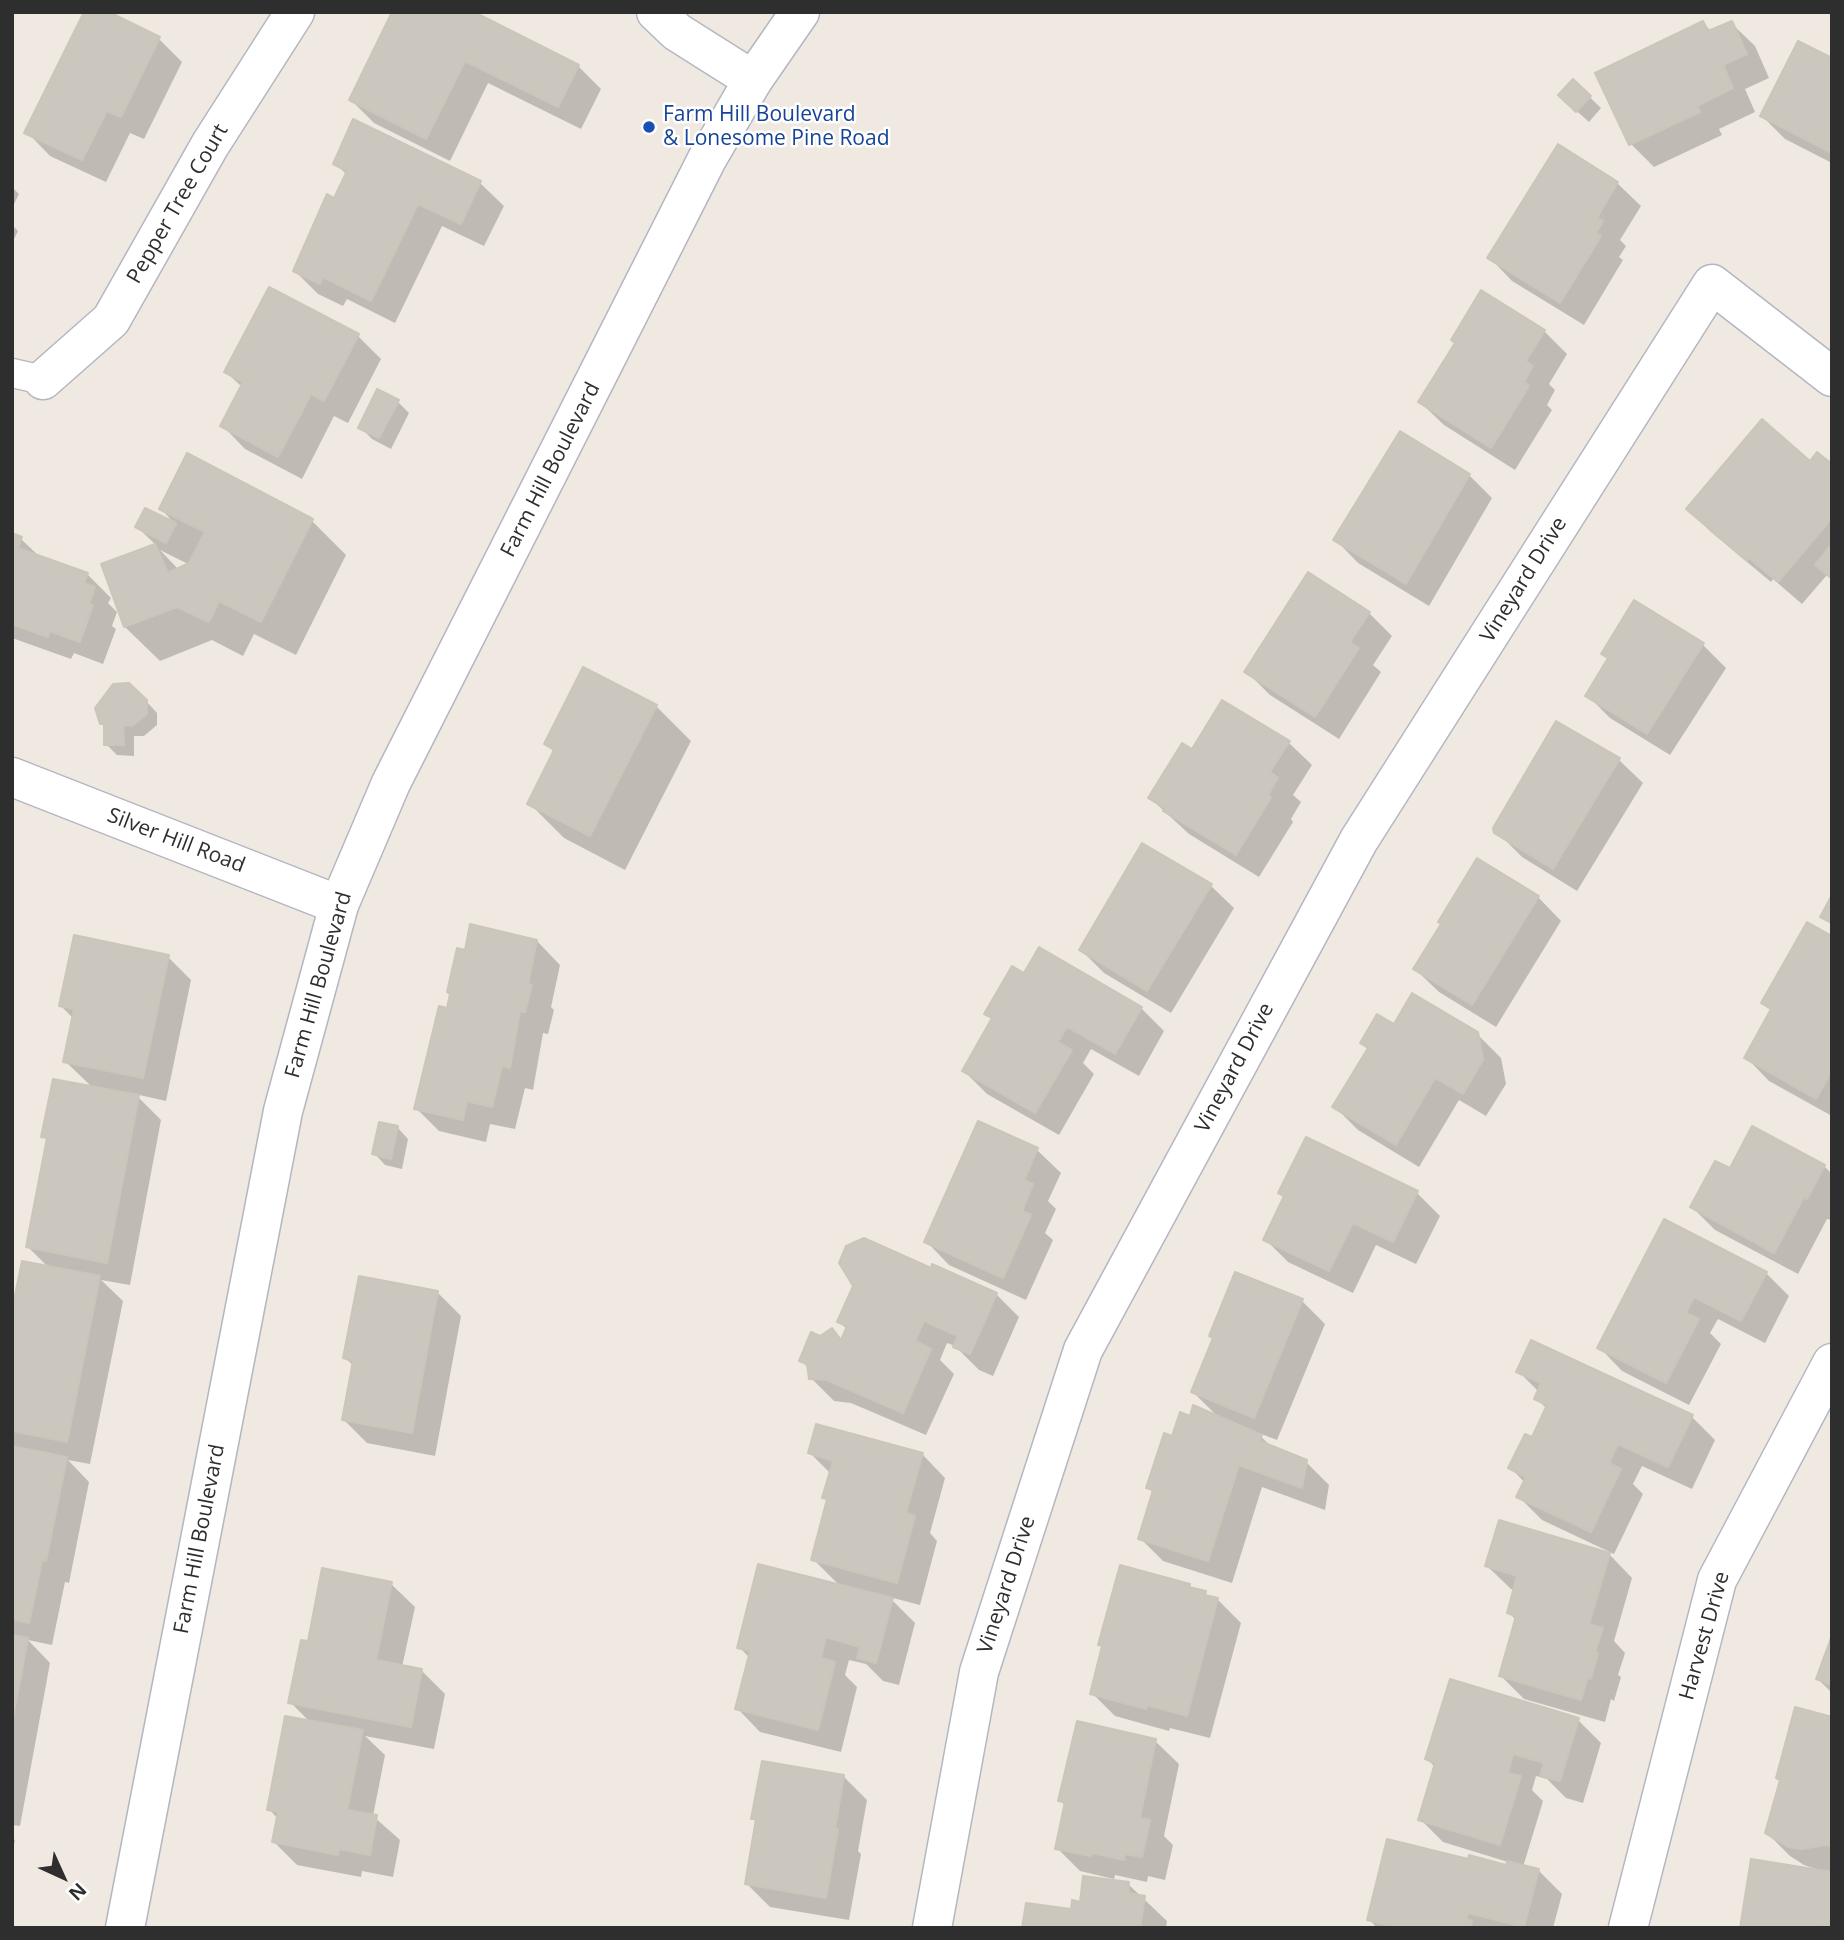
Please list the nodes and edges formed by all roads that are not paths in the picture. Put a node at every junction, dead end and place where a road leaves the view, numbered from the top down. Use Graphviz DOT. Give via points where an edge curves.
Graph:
graph roads {
  1 [pos="295,12"];
  2 [pos="656,12"];
  3 [pos="800,12"];
  4 [pos="753,80"];
  5 [pos="28,376"];
  6 [pos="1832,377"];
  7 [pos="12,777"];
  8 [pos="339,905"];
  9 [pos="1832,1363"];
  10 [pos="125,1928"];
  11 [pos="932,1928"];
  12 [pos="1628,1928"];
  1 -- 5 [label="street, Pepper Tree Court" via="210,145 111,320"];
  2 -- 4 [label="street" via="677,32"];
  3 -- 4 [label="street, Farm Hill Boulevard"];
  4 -- 8 [label="street, Farm Hill Boulevard" via="707,159 391,783"];
  6 -- 11 [label="street, Vineyard Drive" via="1712,284 1359,840 1083,1350 979,1672"];
  7 -- 8 [label="street, Silver Hill Road"];
  8 -- 10 [label="street, Farm Hill Boulevard" via="283,1111"];
  9 -- 12 [label="street, Harvest Drive" via="1717,1580"];
}
